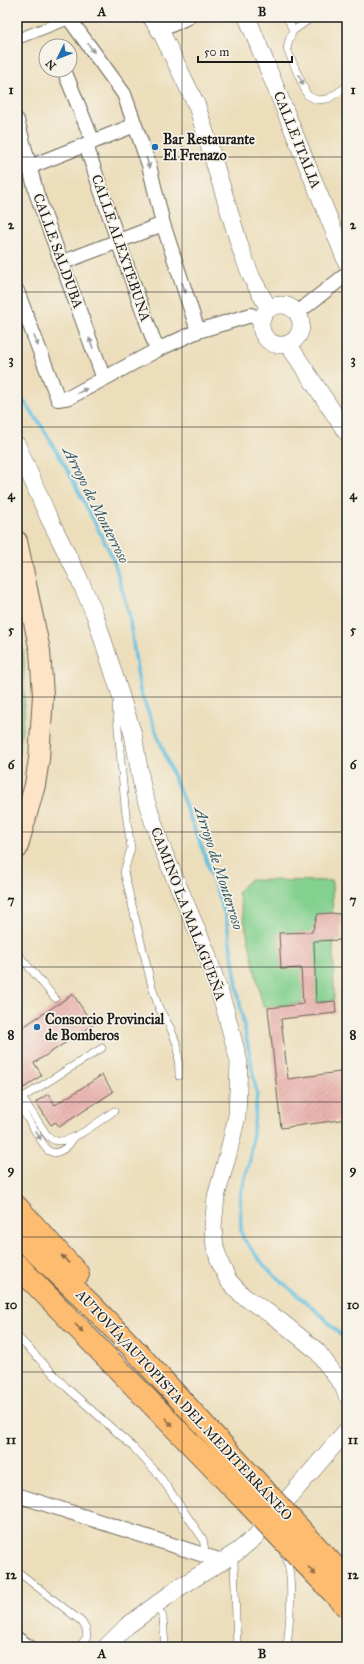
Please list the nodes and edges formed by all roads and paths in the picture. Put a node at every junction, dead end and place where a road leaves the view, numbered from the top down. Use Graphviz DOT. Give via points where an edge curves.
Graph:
graph roads {
  1 [pos="138,17"];
  2 [pos="145,17"];
  3 [pos="152,17"];
  4 [pos="188,17"];
  5 [pos="247,17"];
  6 [pos="287,17"];
  7 [pos="314,17"];
  8 [pos="68,18"];
  9 [pos="293,31"];
  10 [pos="17,39"];
  11 [pos="175,61"];
  12 [pos="67,78"];
  13 [pos="347,86"];
  14 [pos="17,120"];
  15 [pos="135,125"];
  16 [pos="89,143"];
  17 [pos="29,167"];
  18 [pos="163,224"];
  19 [pos="118,241"];
  20 [pos="61,263"];
  21 [pos="347,263"];
  22 [pos="347,274"];
  23 [pos="17,291"];
  24 [pos="297,313"];
  25 [pos="265,315"];
  26 [pos="198,331"];
  27 [pos="288,344"];
  28 [pos="157,350"];
  29 [pos="104,379"];
  30 [pos="347,433"];
  31 [pos="17,445"];
  32 [pos="17,541"];
  33 [pos="32,618"];
  34 [pos="122,700"];
  35 [pos="17,816"];
  36 [pos="17,849"];
  37 [pos="17,953"];
  38 [pos="55,998"];
  39 [pos="102,1048"];
  40 [pos="179,1076"];
  41 [pos="17,1090"];
  42 [pos="19,1100"];
  43 [pos="114,1111"];
  44 [pos="74,1137"];
  45 [pos="17,1207"];
  46 [pos="17,1234"];
  47 [pos="17,1265"];
  48 [pos="17,1277"];
  49 [pos="52,1300"];
  50 [pos="17,1336"];
  51 [pos="131,1346"];
  52 [pos="347,1396"];
  53 [pos="347,1430"];
  54 [pos="17,1495"];
  55 [pos="254,1495"];
  56 [pos="263,1527"];
  57 [pos="206,1556"];
  58 [pos="226,1558"];
  59 [pos="17,1571"];
  60 [pos="347,1580"];
  61 [pos="156,1605"];
  62 [pos="347,1608"];
  63 [pos="17,1639"];
  64 [pos="108,1646"];
  65 [pos="29,1647"];
  66 [pos="79,1647"];
  67 [pos="165,1647"];
  68 [pos="237,1647"];
  69 [pos="287,1647"];
  1 -- 11 [label="street"];
  2 -- 3 [label="street"];
  3 -- 4 [label="street" via="169,26"];
  3 -- 11 [label="street"];
  5 -- 21 [label="street, CALLE ITALIA"];
  6 -- 9 [label="lane"];
  7 -- 9 [label="lane"];
  8 -- 10 [label="street"];
  8 -- 15 [label="street, one-way" via="124,94"];
  9 -- 13 [label="lane, one-way" via="287,49 307,95 317,100 328,99"];
  11 -- 25 [label="street" via="197,106 242,253"];
  12 -- 16 [label="street, CALLE ALEXTEBUNA"];
  14 -- 17 [label="street, CALLE SALDUBA"];
  15 -- 16 [label="street"];
  15 -- 18 [label="street, one-way" via="150,165"];
  16 -- 17 [label="street"];
  16 -- 19 [label="street, CALLE ALEXTEBUNA"];
  17 -- 20 [label="street, CALLE SALDUBA"];
  18 -- 19 [label="street"];
  18 -- 26 [label="street, one-way"];
  19 -- 20 [label="street"];
  19 -- 28 [label="street, CALLE ALEXTEBUNA"];
  29 -- 20 [label="street, CALLE SALDUBA, one-way"];
  22 -- 24 [label="street"];
  23 -- 29 [label="street, one-way" via="58,399 70,397"];
  24 -- 25 [label="street" via="284,305 276,306"];
  24 -- 27 [label="street" via="301,328 293,342"];
  25 -- 26 [label="street" via="251,315"];
  25 -- 27 [label="street" via="261,329 264,336 277,345"];
  26 -- 28 [label="street"];
  27 -- 30 [label="street"];
  28 -- 29 [label="street"];
  31 -- 34 [label="street, CAMINO LA MALAGUEÑA" via="95,615"];
  32 -- 33 [label="main road"];
  33 -- 35 [label="main road" via="33,708 27,774"];
  33 -- 36 [label="main road" via="40,651 43,695 39,759 29,811"];
  34 -- 40 [label="lane" via="116,705 118,743 131,848 124,872 152,987 178,1047"];
  34 -- 52 [label="street, CAMINO LA MALAGUEÑA" via="133,734 143,791 159,841 206,951 239,1062 237,1116 216,1197 213,1227 220,1263 228,1280 243,1296 280,1320 317,1351 343,1386"];
  37 -- 38 [label="lane"];
  39 -- 42 [label="lane"];
  41 -- 42 [label="lane"];
  42 -- 44 [label="lane" via="52,1140"];
  42 -- 44 [label="lane, one-way" via="47,1150 60,1152 69,1146"];
  43 -- 44 [label="lane"];
  51 -- 45 [label="highway, one-way" via="96,1293"];
  46 -- 51 [label="highway, AUTOVÍA/AUTOPISTA DEL MEDITERRÁNEO"];
  47 -- 49 [label="highway, AUTOVÍA/AUTOPISTA DEL MEDITERRÁNEO"];
  48 -- 49 [label="highway"];
  49 -- 55 [label="highway, AUTOVÍA/AUTOPISTA DEL MEDITERRÁNEO, one-way"];
  50 -- 57 [label="lane" via="159,1475 203,1539"];
  51 -- 55 [label="highway, AUTOVÍA/AUTOPISTA DEL MEDITERRÁNEO"];
  53 -- 56 [label="street"];
  54 -- 57 [label="street"];
  55 -- 60 [label="highway, AUTOVÍA/AUTOPISTA DEL MEDITERRÁNEO, bridge"];
  55 -- 62 [label="highway, AUTOVÍA/AUTOPISTA DEL MEDITERRÁNEO, one-way, bridge"];
  56 -- 58 [label="street" via="255,1537"];
  56 -- 69 [label="lane" via="288,1558 291,1595"];
  57 -- 58 [label="street"];
  58 -- 61 [label="street" via="180,1586"];
  58 -- 68 [label="lane" via="234,1562"];
  59 -- 66 [label="lane" via="82,1622 87,1637"];
  61 -- 64 [label="street" via="127,1626"];
  61 -- 67 [label="lane" via="163,1617"];
  63 -- 65 [label="street"];
}
